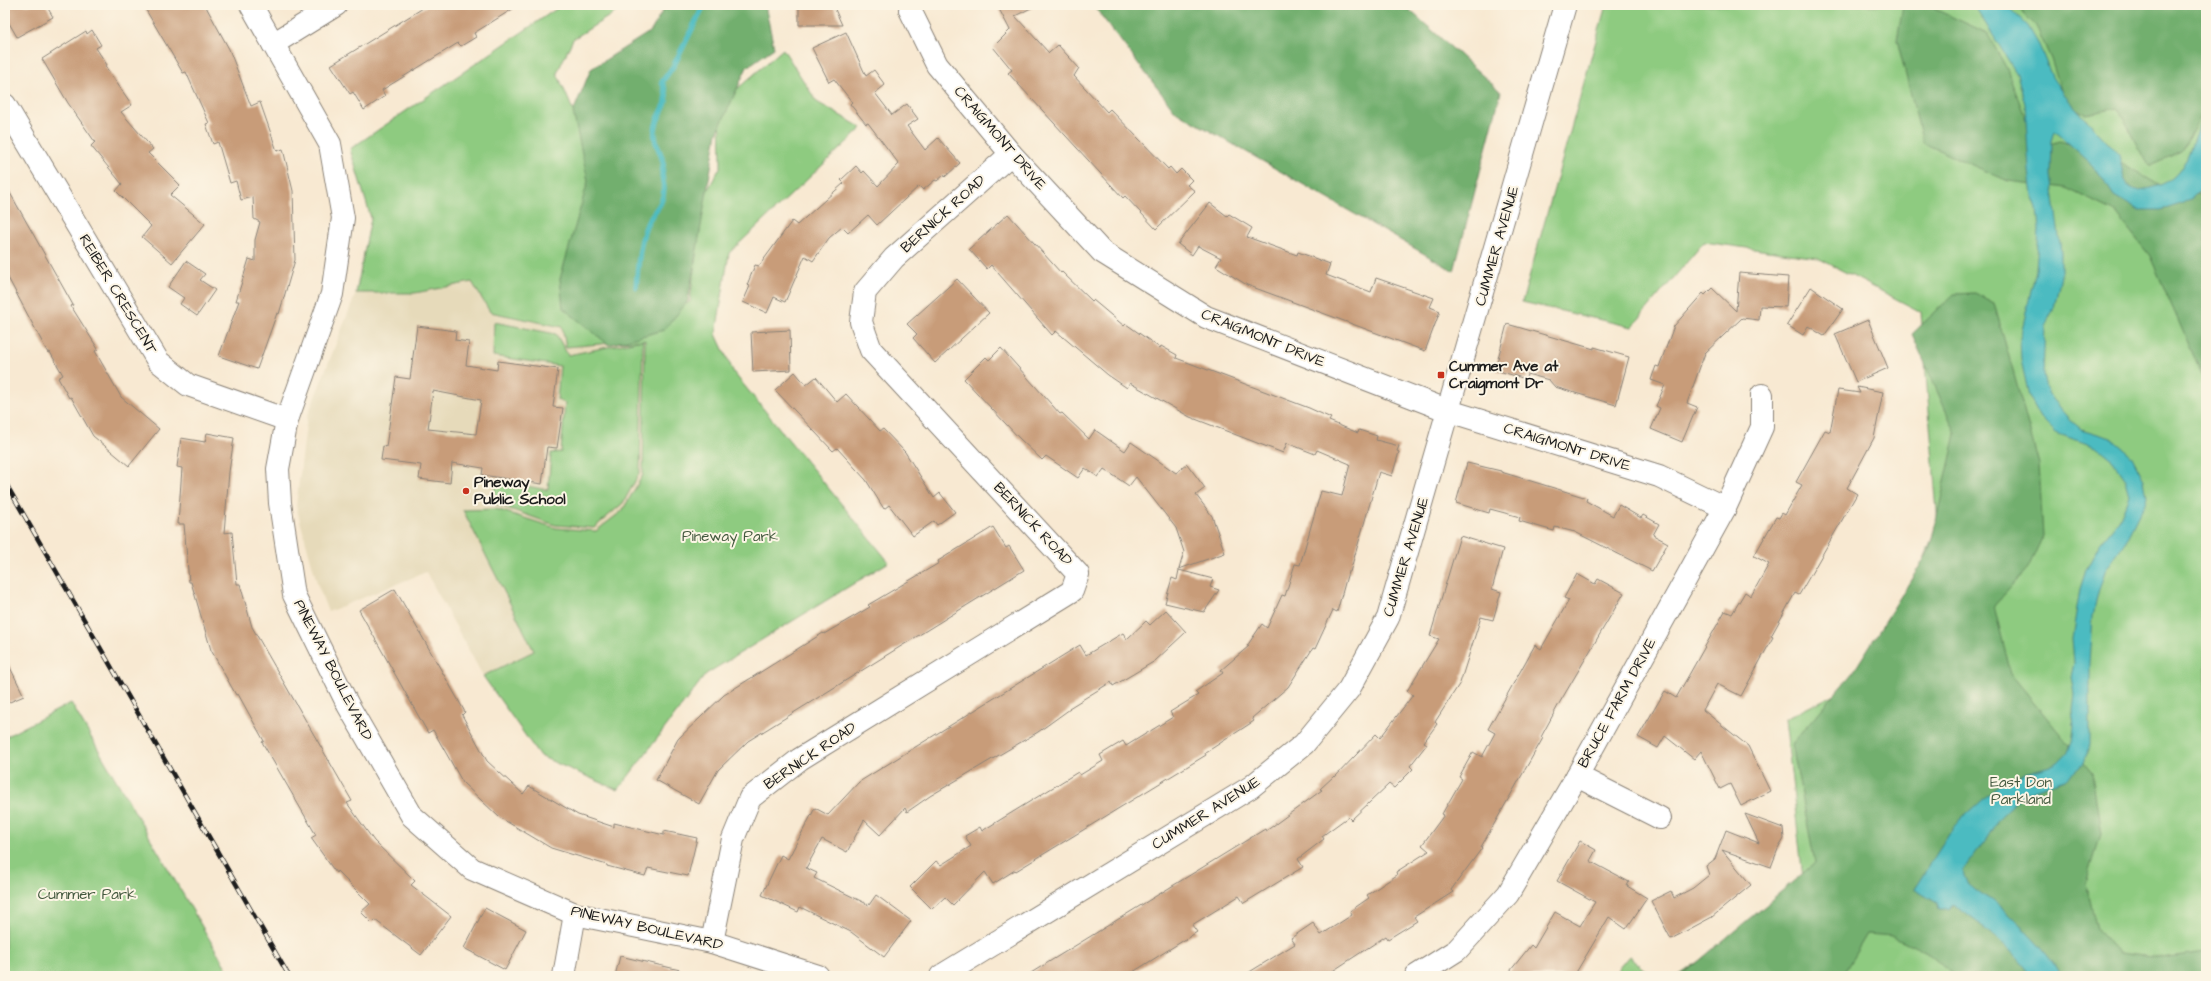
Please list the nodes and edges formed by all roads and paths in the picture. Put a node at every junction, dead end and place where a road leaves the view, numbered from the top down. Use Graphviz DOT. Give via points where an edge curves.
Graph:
graph roads {
  1 [pos="251,5"];
  2 [pos="336,5"];
  3 [pos="1565,5"];
  4 [pos="910,10"];
  5 [pos="272,44"];
  6 [pos="5,105"];
  7 [pos="1011,154"];
  8 [pos="1762,395"];
  9 [pos="1449,411"];
  10 [pos="287,420"];
  11 [pos="1725,508"];
  12 [pos="1577,776"];
  13 [pos="1660,818"];
  14 [pos="575,914"];
  15 [pos="712,942"];
  16 [pos="564,976"];
  17 [pos="818,976"];
  18 [pos="941,976"];
  19 [pos="1416,976"];
  1 -- 5 [label="street, PINEWAY BOULEVARD"];
  2 -- 5 [label="street"];
  3 -- 9 [label="street, CUMMER AVENUE"];
  4 -- 7 [label="street, CRAIGMONT DRIVE" via="937,65"];
  5 -- 10 [label="street, PINEWAY BOULEVARD" via="330,144 343,218 332,294"];
  6 -- 10 [label="street, REIBER CRESCENT" via="158,361 188,385"];
  7 -- 9 [label="street, CRAIGMONT DRIVE" via="1102,252 1206,317"];
  7 -- 15 [label="street, BERNICK ROAD" via="894,258 866,292 861,322 871,350 1078,574 1072,591 800,759 750,798 733,839"];
  8 -- 11 [label="street, BRUCE FARM DRIVE" via="1762,427"];
  9 -- 11 [label="street, CRAIGMONT DRIVE" via="1659,476"];
  9 -- 18 [label="street, CUMMER AVENUE" via="1388,618 1349,689 1304,744 1251,787"];
  10 -- 14 [label="street, PINEWAY BOULEVARD" via="278,469 280,503 294,595 348,705 412,816 472,869"];
  11 -- 12 [label="street, BRUCE FARM DRIVE"];
  12 -- 13 [label="street"];
  12 -- 19 [label="street, BRUCE FARM DRIVE" via="1508,894 1458,950"];
  14 -- 15 [label="street, PINEWAY BOULEVARD"];
  14 -- 16 [label="street"];
  15 -- 17 [label="street, PINEWAY BOULEVARD"];
}
